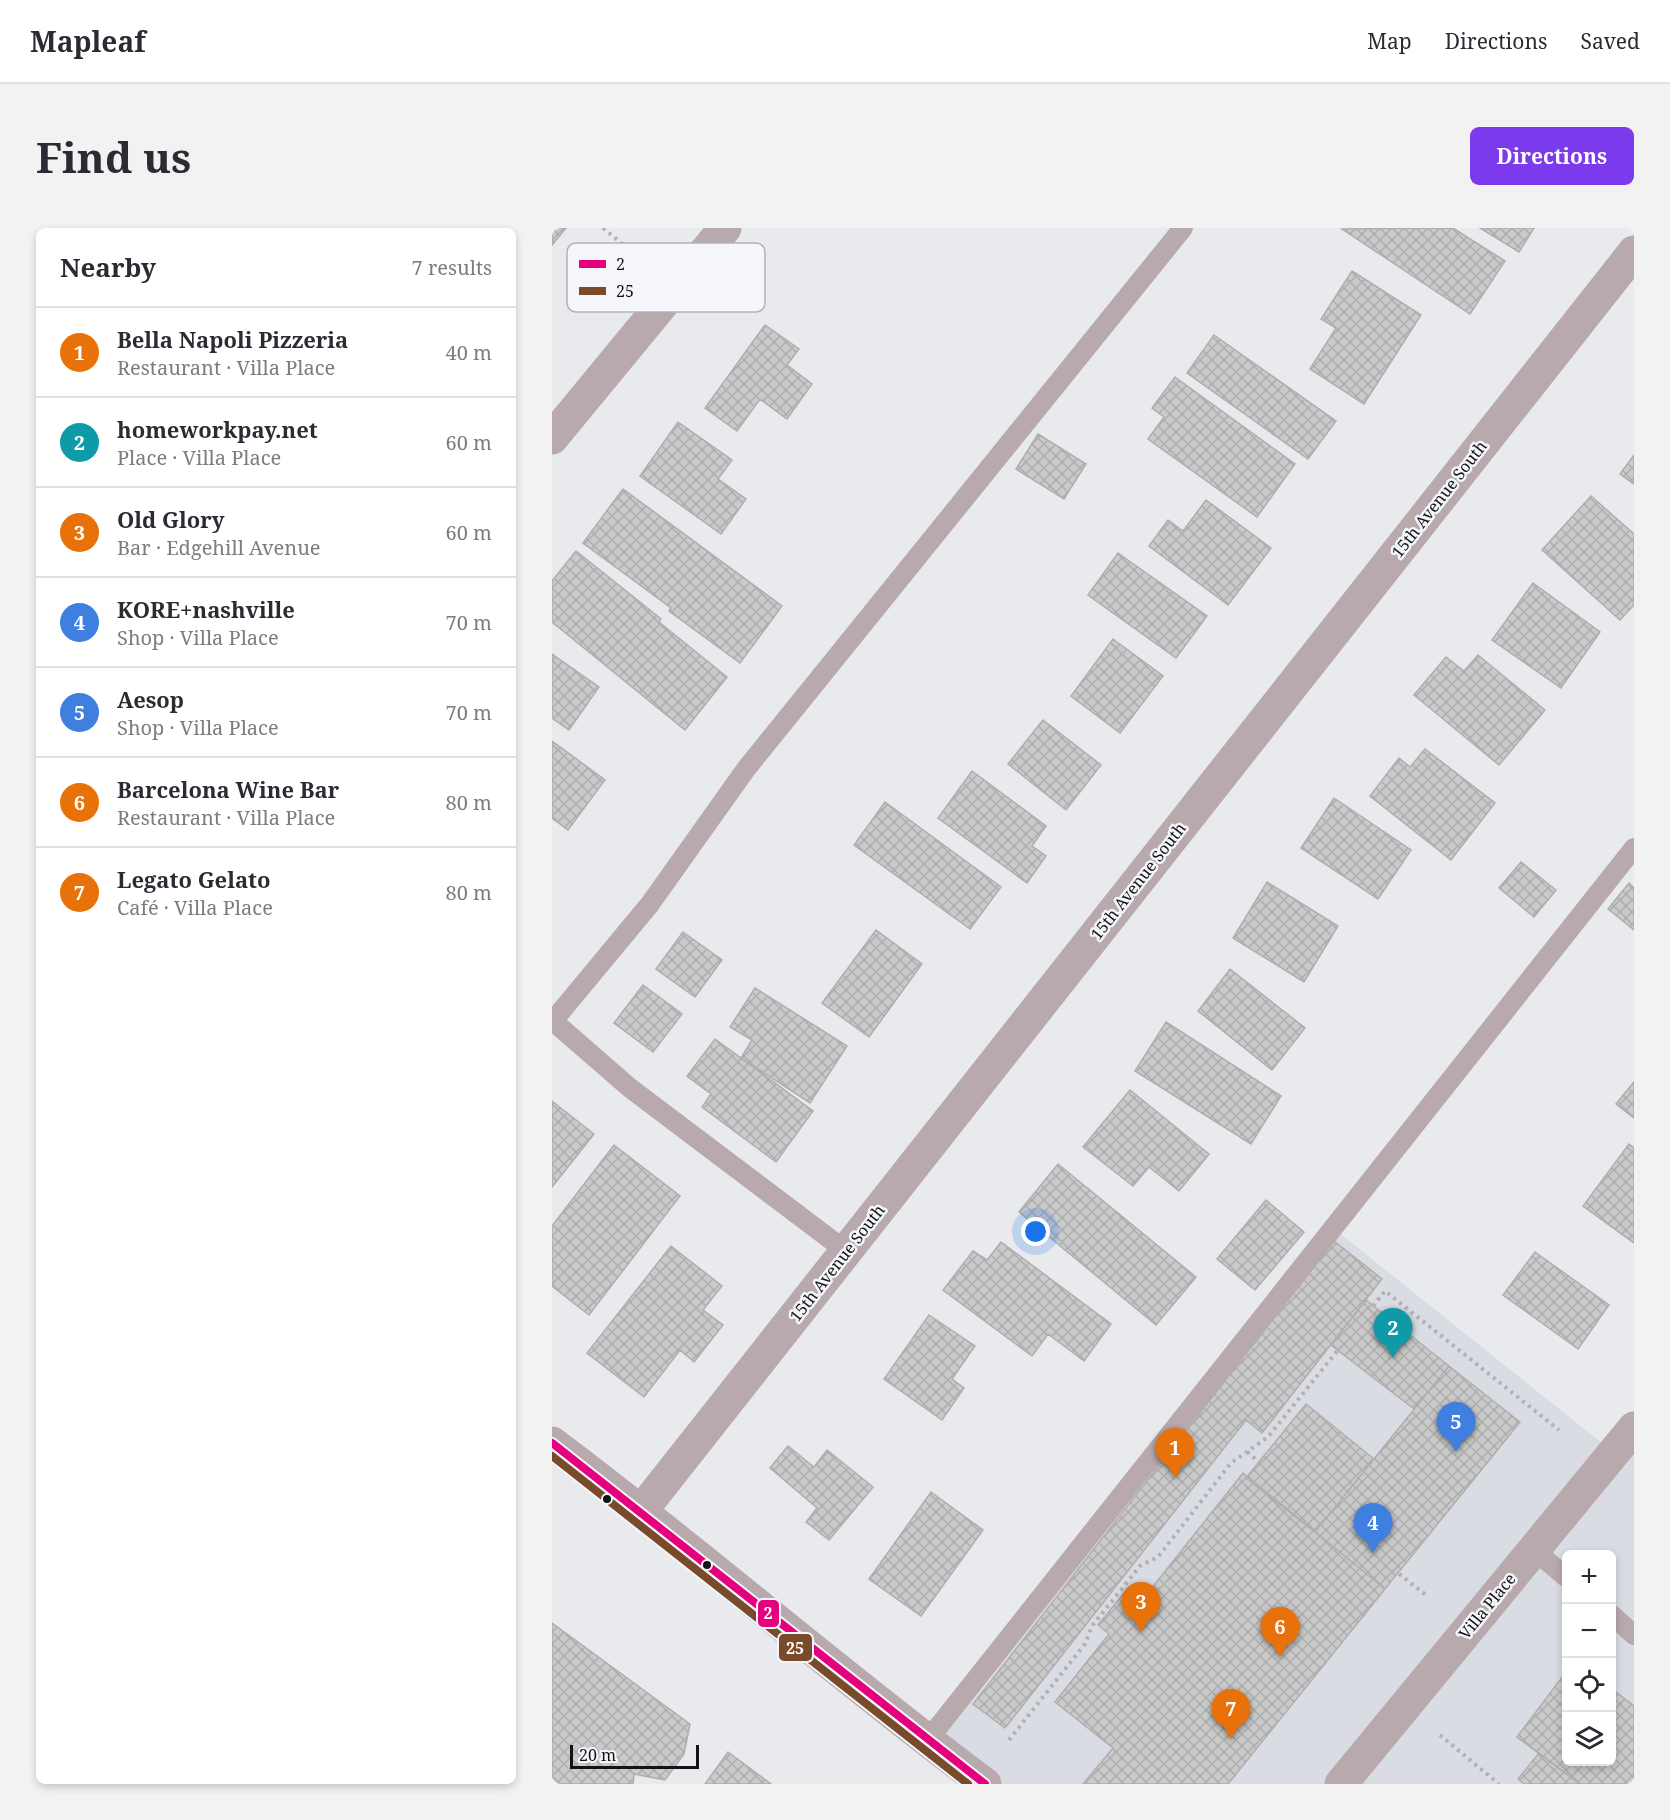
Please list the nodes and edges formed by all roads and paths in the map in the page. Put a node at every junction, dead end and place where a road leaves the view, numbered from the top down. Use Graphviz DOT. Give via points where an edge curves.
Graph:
graph roads {
  1 [pos="603,228"];
  2 [pos="725,228"];
  3 [pos="1184,228"];
  4 [pos="621,243"];
  5 [pos="713,243"];
  6 [pos="1634,252"];
  7 [pos="656,312"];
  8 [pos="552,438"];
  9 [pos="1634,848"];
  10 [pos="846,1251"];
  11 [pos="1373,1306"];
  12 [pos="1338,1350"];
  13 [pos="1634,1428"];
  14 [pos="1559,1430"];
  15 [pos="552,1443"];
  16 [pos="1246,1452"];
  17 [pos="1259,1462"];
  18 [pos="642,1510"];
  19 [pos="1533,1549"];
  20 [pos="1399,1574"];
  21 [pos="1562,1574"];
  22 [pos="1426,1595"];
  23 [pos="1616,1620"];
  24 [pos="1634,1635"];
  25 [pos="1440,1735"];
  26 [pos="1010,1740"];
  27 [pos="927,1741"];
  28 [pos="985,1784"];
  29 [pos="1341,1784"];
  30 [pos="1499,1784"];
  1 -- 4 [label="path"];
  2 -- 5 [label="street"];
  3 -- 10 [label="lane" via="746,769 650,904 553,1022 630,1088"];
  6 -- 10 [label="street, 15th Avenue South"];
  7 -- 8 [label="street"];
  9 -- 27 [label="lane"];
  10 -- 18 [label="street, 15th Avenue South"];
  11 -- 14 [label="path" via="1385,1291"];
  12 -- 16 [label="path" via="1268,1437"];
  13 -- 19 [label="street, Villa Place"];
  15 -- 18 [label="street"];
  16 -- 17 [label="path"];
  16 -- 26 [label="path" via="1231,1463 1158,1557 1140,1566"];
  18 -- 27 [label="street" via="800,1642"];
  19 -- 21 [label="lane"];
  19 -- 29 [label="street, Villa Place"];
  20 -- 22 [label="path"];
  23 -- 24 [label="lane"];
  25 -- 30 [label="path"];
  27 -- 28 [label="street"];
}
